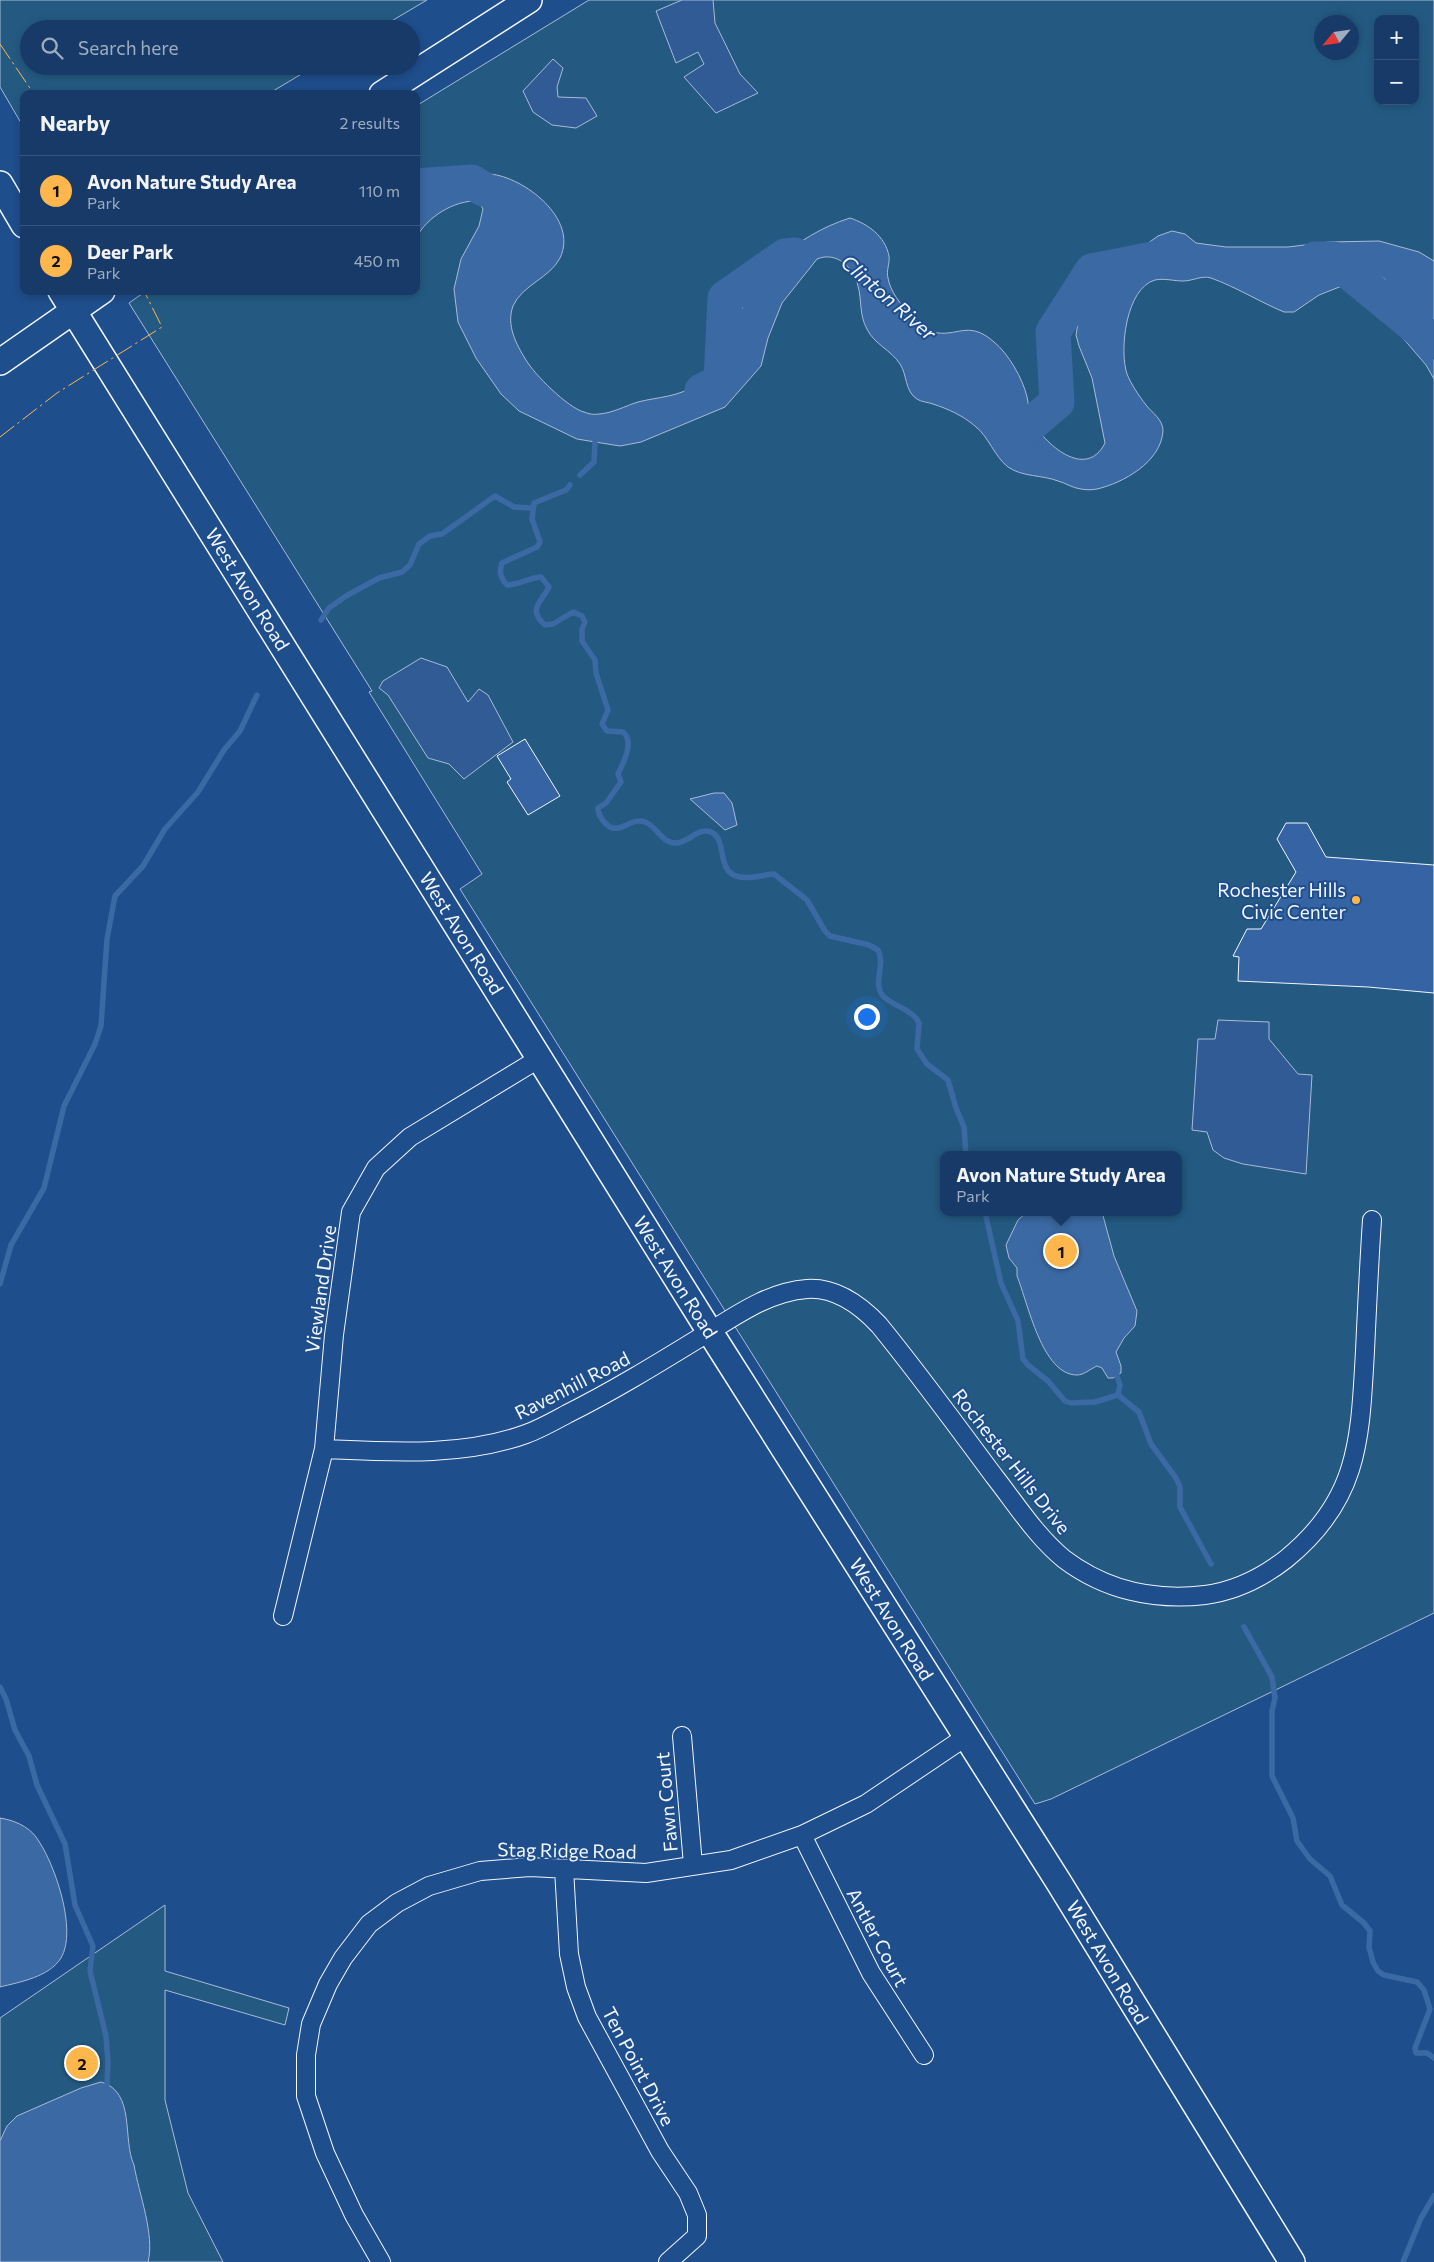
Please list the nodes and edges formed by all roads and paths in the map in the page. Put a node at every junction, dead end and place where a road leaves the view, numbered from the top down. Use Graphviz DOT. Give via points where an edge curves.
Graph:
graph roads {
  1 [pos="529,0"];
  2 [pos="420,70"];
  3 [pos="412,75"];
  4 [pos="388,90"];
  5 [pos="0,184"];
  6 [pos="20,218"];
  7 [pos="89,295"];
  8 [pos="67,302"];
  9 [pos="0,362"];
  10 [pos="540,1058"];
  11 [pos="1372,1220"];
  12 [pos="710,1332"];
  13 [pos="324,1449"];
  14 [pos="283,1616"];
  15 [pos="682,1736"];
  16 [pos="967,1736"];
  17 [pos="802,1836"];
  18 [pos="693,1866"];
  19 [pos="564,1869"];
  20 [pos="924,2055"];
  21 [pos="381,2262"];
  22 [pos="668,2262"];
  23 [pos="1292,2262"];
  1 -- 2 [label="street"];
  3 -- 4 [label="street"];
  5 -- 6 [label="street"];
  7 -- 8 [label="street"];
  8 -- 9 [label="street"];
  8 -- 10 [label="street, West Avon Road"];
  10 -- 12 [label="street, West Avon Road"];
  10 -- 13 [label="street, Viewland Drive" via="410,1137 376,1168 352,1212 334,1335"];
  11 -- 12 [label="street, Rochester Hills Drive" via="1363,1411 1354,1457 1340,1495 1319,1527 1292,1554 1246,1583 1211,1594 1159,1596 1122,1589 1090,1576 1062,1557 1024,1515 879,1325 846,1298 816,1289 790,1292 757,1303"];
  12 -- 13 [label="street, Ravenhill Road" via="591,1402 528,1434 462,1448"];
  12 -- 16 [label="street, West Avon Road"];
  13 -- 14 [label="street, Viewland Drive"];
  15 -- 18 [label="street, Fawn Court"];
  16 -- 17 [label="street, Stag Ridge Road" via="866,1804"];
  16 -- 23 [label="street, West Avon Road"];
  17 -- 18 [label="street, Stag Ridge Road" via="731,1860"];
  17 -- 20 [label="street, Antler Court" via="871,1974"];
  18 -- 19 [label="street, Stag Ridge Road" via="646,1873"];
  19 -- 21 [label="street, Stag Ridge Road" via="530,1867 480,1871 429,1886 396,1903 369,1924 328,1984 311,2024 306,2055 306,2096 325,2153 354,2215"];
  19 -- 22 [label="street, Ten Point Drive" via="569,1954 587,2017 660,2151 688,2193 697,2215 697,2236"];
}
